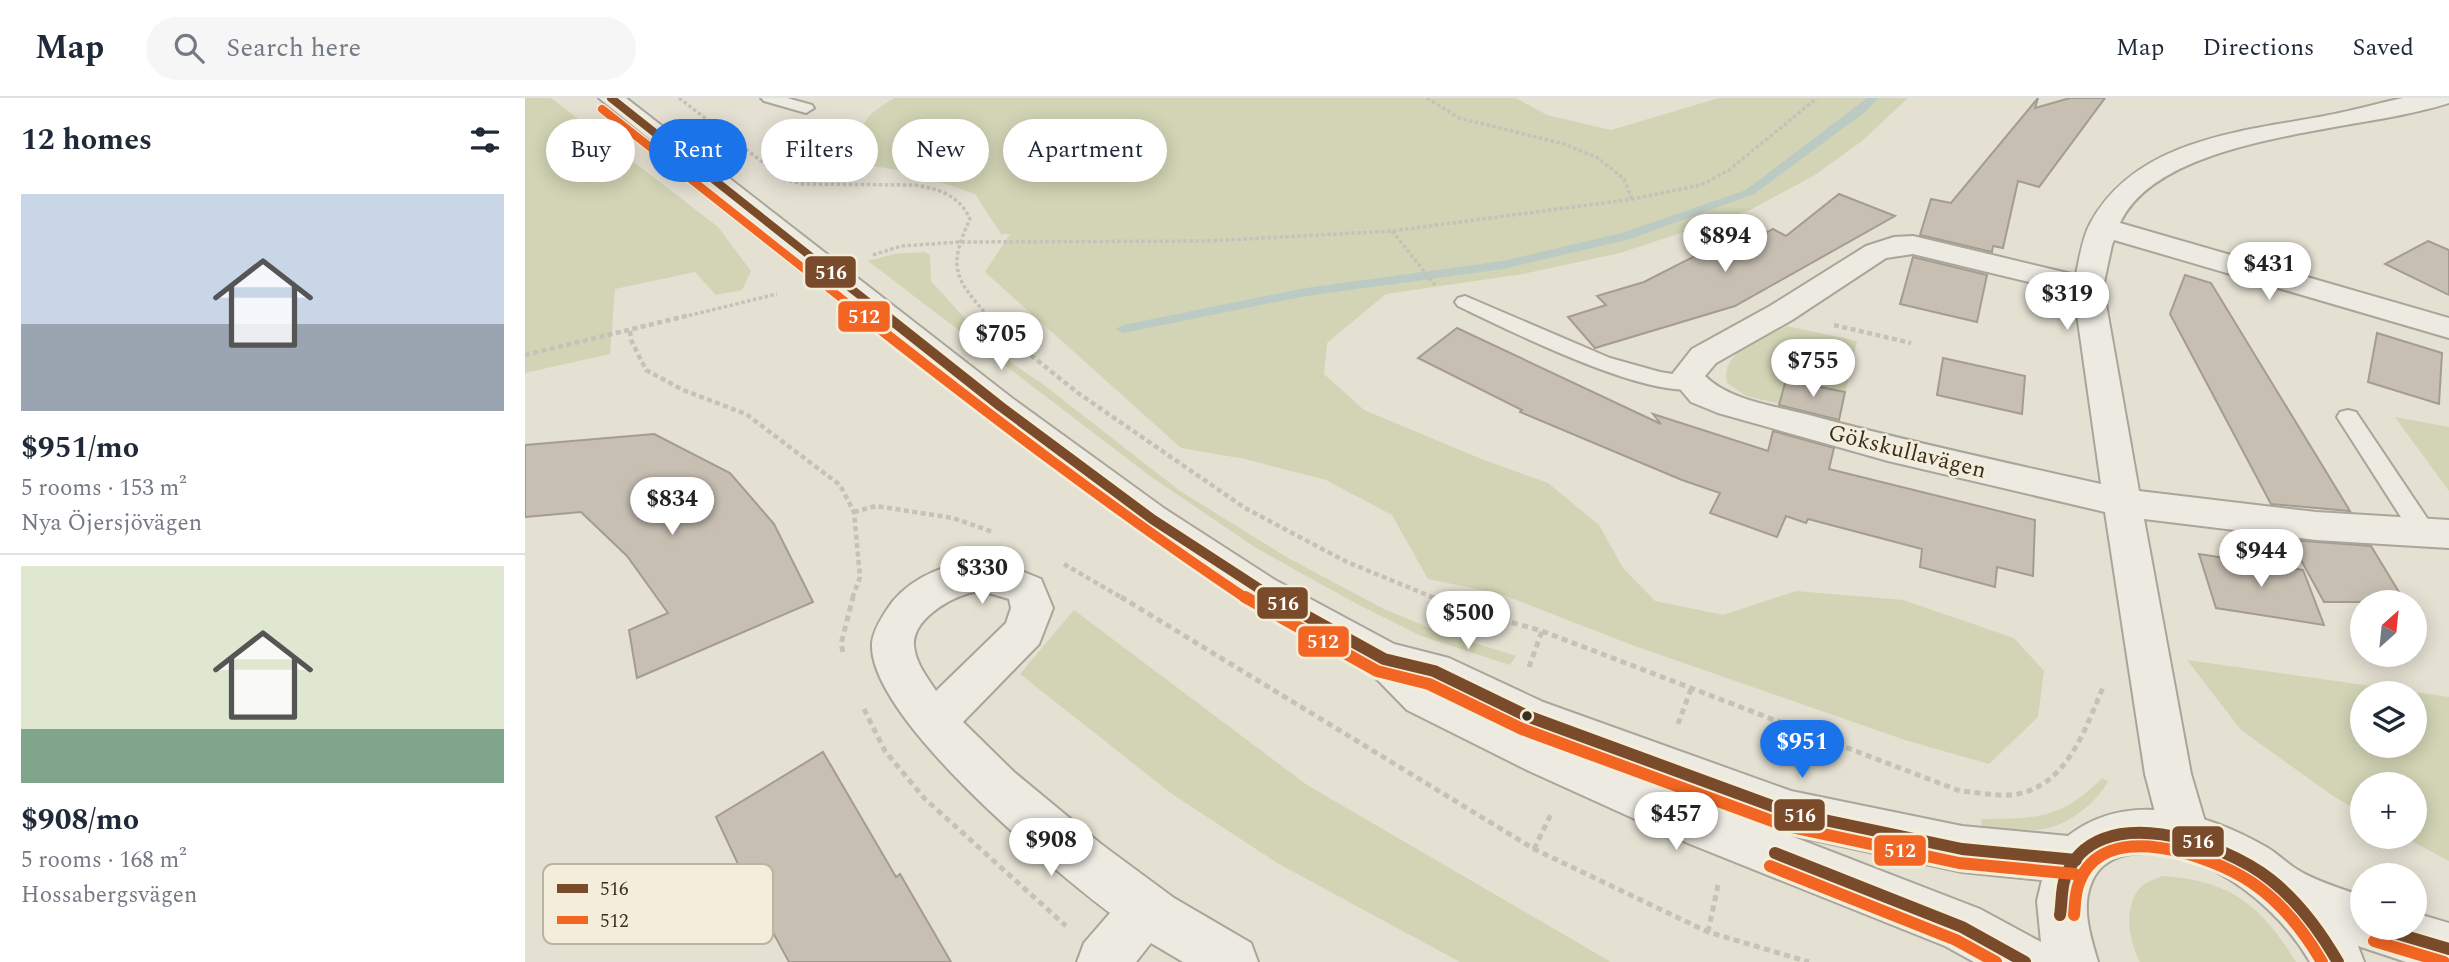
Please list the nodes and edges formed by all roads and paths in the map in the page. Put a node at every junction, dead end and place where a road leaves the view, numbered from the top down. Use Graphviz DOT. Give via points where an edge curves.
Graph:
graph roads {
  1 [pos="611,98"];
  2 [pos="679,98"];
  3 [pos="769,98"];
  4 [pos="1427,98"];
  5 [pos="1817,98"];
  6 [pos="2440,98"];
  7 [pos="806,108"];
  8 [pos="1633,199"];
  9 [pos="2102,227"];
  10 [pos="1392,231"];
  11 [pos="959,242"];
  12 [pos="872,255"];
  13 [pos="1434,285"];
  14 [pos="2088,287"];
  15 [pos="777,294"];
  16 [pos="1465,302"];
  17 [pos="1781,313"];
  18 [pos="2449,328"];
  19 [pos="631,331"];
  20 [pos="1911,343"];
  21 [pos="525,355"];
  22 [pos="1690,383"];
  23 [pos="2348,417"];
  24 [pos="2121,502"];
  25 [pos="854,512"];
  26 [pos="2437,534"];
  27 [pos="1002,535"];
  28 [pos="1061,562"];
  29 [pos="860,578"];
  30 [pos="1542,631"];
  31 [pos="1384,659"];
  32 [pos="1526,673"];
  33 [pos="2151,681"];
  34 [pos="1691,689"];
  35 [pos="931,719"];
  36 [pos="1677,730"];
  37 [pos="1555,806"];
  38 [pos="2185,835"];
  39 [pos="1534,849"];
  40 [pos="2076,860"];
  41 [pos="1720,876"];
  42 [pos="2278,886"];
  43 [pos="1146,909"];
  44 [pos="2350,917"];
  45 [pos="1707,932"];
  46 [pos="2421,940"];
  47 [pos="2449,948"];
  48 [pos="1103,962"];
  49 [pos="1232,962"];
  50 [pos="1809,962"];
  51 [pos="2025,962"];
  52 [pos="2072,962"];
  53 [pos="2338,962"];
  1 -- 31 [label="street" via="1000,406 1152,519 1261,591"];
  2 -- 11 [label="path" via="786,180 943,191 966,209 969,219"];
  3 -- 7 [label="lane"];
  4 -- 8 [label="path" via="1459,118 1564,144 1598,158 1624,179"];
  5 -- 8 [label="path" via="1729,170 1701,185"];
  6 -- 9 [label="street" via="2186,156 2132,187"];
  8 -- 10 [label="path"];
  9 -- 14 [label="street"];
  9 -- 18 [label="street"];
  10 -- 11 [label="path" via="1208,241"];
  10 -- 13 [label="path"];
  11 -- 12 [label="path" via="901,246"];
  11 -- 30 [label="path" via="956,272 967,292 1002,331 1157,450 1245,508 1347,562 1457,607"];
  14 -- 17 [label="street" via="1913,245 1894,246 1876,252"];
  14 -- 24 [label="street"];
  15 -- 19 [label="path"];
  16 -- 22 [label="lane" via="1605,365 1657,380"];
  17 -- 20 [label="path"];
  17 -- 22 [label="street" via="1704,356 1687,377"];
  19 -- 21 [label="path"];
  19 -- 25 [label="path" via="646,370 745,414 840,485"];
  22 -- 24 [label="street, Gökskullavägen" via="1703,394 1756,413 1888,449"];
  23 -- 26 [label="lane"];
  24 -- 26 [label="street, Gökskullavägen" via="2316,526"];
  24 -- 33 [label="street"];
  25 -- 27 [label="path" via="876,506 953,518"];
  25 -- 29 [label="path"];
  28 -- 39 [label="path"];
  30 -- 32 [label="path"];
  30 -- 34 [label="path"];
  31 -- 40 [label="street" via="1434,671 1527,716 1791,813 1962,849"];
  31 -- 51 [label="street" via="1423,697 1545,757 1707,828 1962,927"];
  33 -- 34 [label="path" via="2117,669 2064,767 2048,784 2012,795 1960,791"];
  33 -- 38 [label="street"];
  34 -- 36 [label="path"];
  35 -- 43 [label="street" via="980,773"];
  37 -- 39 [label="path"];
  38 -- 40 [label="street" via="2158,831 2110,835"];
  38 -- 42 [label="street" via="2238,858"];
  39 -- 45 [label="path"];
  40 -- 52 [label="street" via="2064,881 2060,909 2063,939"];
  41 -- 45 [label="path"];
  42 -- 44 [label="street"];
  42 -- 53 [label="street" via="2321,932"];
  43 -- 48 [label="street"];
  43 -- 49 [label="street"];
  45 -- 50 [label="path"];
  46 -- 47 [label="street"];
}
